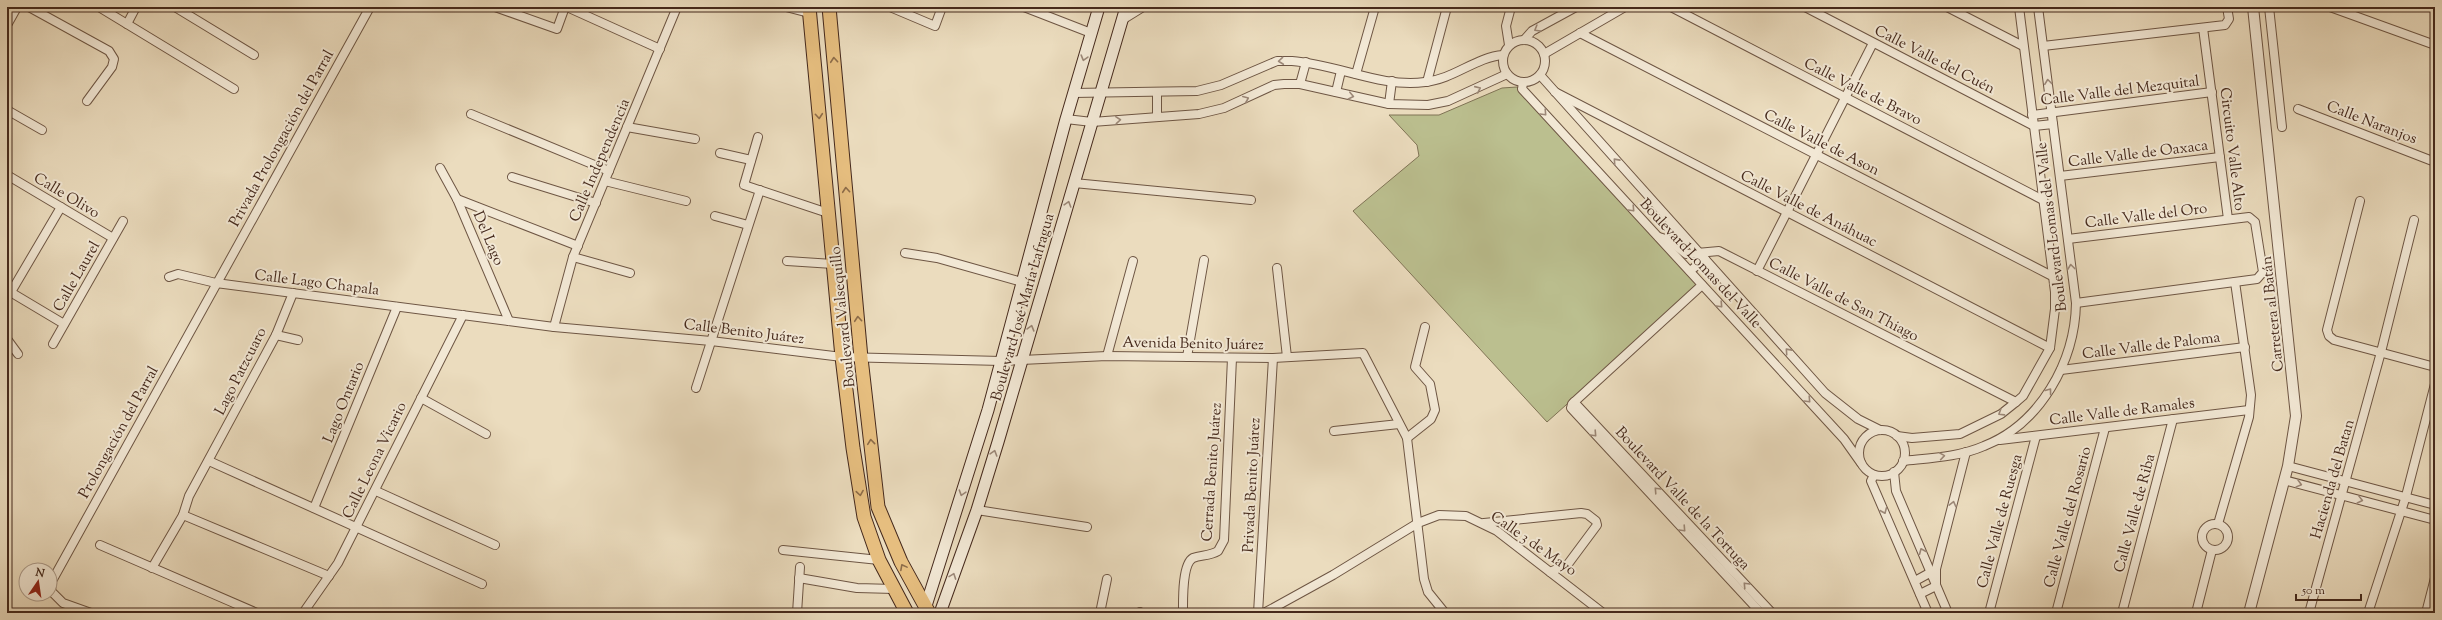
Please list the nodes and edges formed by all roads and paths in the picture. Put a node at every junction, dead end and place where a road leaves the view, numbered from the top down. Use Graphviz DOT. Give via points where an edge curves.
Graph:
graph roads {
  1 [pos="16,7"];
  2 [pos="29,7"];
  3 [pos="99,7"];
  4 [pos="136,7"];
  5 [pos="175,7"];
  6 [pos="370,7"];
  7 [pos="495,7"];
  8 [pos="566,7"];
  9 [pos="678,7"];
  10 [pos="786,7"];
  11 [pos="829,7"];
  12 [pos="942,7"];
  13 [pos="1024,7"];
  14 [pos="1098,7"];
  15 [pos="1126,7"];
  16 [pos="1143,7"];
  17 [pos="1375,7"];
  18 [pos="1447,7"];
  19 [pos="1511,7"];
  20 [pos="1576,7"];
  21 [pos="1625,7"];
  22 [pos="1671,7"];
  23 [pos="1805,7"];
  24 [pos="1947,7"];
  25 [pos="2018,7"];
  26 [pos="2038,7"];
  27 [pos="2227,7"];
  28 [pos="2253,7"];
  29 [pos="2269,7"];
  30 [pos="2330,7"];
  31 [pos="895,8"];
  32 [pos="809,10"];
  33 [pos="589,11"];
  34 [pos="1122,20"];
  35 [pos="7,23"];
  36 [pos="127,24"];
  37 [pos="2204,28"];
  38 [pos="1091,33"];
  39 [pos="1580,33"];
  40 [pos="1524,40"];
  41 [pos="1873,43"];
  42 [pos="2435,45"];
  43 [pos="1509,46"];
  44 [pos="2024,46"];
  45 [pos="2043,46"];
  46 [pos="660,49"];
  47 [pos="1544,54"];
  48 [pos="254,55"];
  49 [pos="1503,55"];
  50 [pos="1306,62"];
  51 [pos="1341,71"];
  52 [pos="1356,74"];
  53 [pos="1507,74"];
  54 [pos="1540,75"];
  55 [pos="1392,82"];
  56 [pos="1427,82"];
  57 [pos="1523,83"];
  58 [pos="1300,84"];
  59 [pos="234,89"];
  60 [pos="1157,92"];
  61 [pos="1336,92"];
  62 [pos="1555,92"];
  63 [pos="2212,92"];
  64 [pos="1073,94"];
  65 [pos="1100,94"];
  66 [pos="1845,97"];
  67 [pos="87,102"];
  68 [pos="1389,104"];
  69 [pos="2298,109"];
  70 [pos="7,110"];
  71 [pos="471,114"];
  72 [pos="2052,114"];
  73 [pos="2032,115"];
  74 [pos="1157,116"];
  75 [pos="1066,119"];
  76 [pos="1092,122"];
  77 [pos="2053,124"];
  78 [pos="2034,126"];
  79 [pos="628,127"];
  80 [pos="2282,127"];
  81 [pos="42,130"];
  82 [pos="758,137"];
  83 [pos="695,139"];
  84 [pos="720,153"];
  85 [pos="1816,154"];
  86 [pos="2220,157"];
  87 [pos="751,160"];
  88 [pos="2435,162"];
  89 [pos="440,168"];
  90 [pos="609,171"];
  91 [pos="512,176"];
  92 [pos="2060,176"];
  93 [pos="8,179"];
  94 [pos="605,182"];
  95 [pos="1074,183"];
  96 [pos="760,190"];
  97 [pos="456,199"];
  98 [pos="1250,200"];
  99 [pos="2043,200"];
  100 [pos="2360,200"];
  101 [pos="686,201"];
  102 [pos="596,203"];
  103 [pos="61,207"];
  104 [pos="828,212"];
  105 [pos="1787,212"];
  106 [pos="715,216"];
  107 [pos="2228,219"];
  108 [pos="2414,220"];
  109 [pos="123,221"];
  110 [pos="748,226"];
  111 [pos="1658,236"];
  112 [pos="113,238"];
  113 [pos="2068,239"];
  114 [pos="578,246"];
  115 [pos="1698,251"];
  116 [pos="905,253"];
  117 [pos="573,257"];
  118 [pos="1705,259"];
  119 [pos="1204,260"];
  120 [pos="787,261"];
  121 [pos="1133,261"];
  122 [pos="833,264"];
  123 [pos="1276,268"];
  124 [pos="1690,271"];
  125 [pos="1757,271"];
  126 [pos="630,272"];
  127 [pos="2052,276"];
  128 [pos="169,277"];
  129 [pos="1022,282"];
  130 [pos="2235,282"];
  131 [pos="216,283"];
  132 [pos="1702,285"];
  133 [pos="9,291"];
  134 [pos="293,293"];
  135 [pos="2076,303"];
  136 [pos="398,307"];
  137 [pos="463,315"];
  138 [pos="509,321"];
  139 [pos="64,324"];
  140 [pos="554,327"];
  141 [pos="1425,327"];
  142 [pos="276,335"];
  143 [pos="7,339"];
  144 [pos="298,340"];
  145 [pos="711,341"];
  146 [pos="53,344"];
  147 [pos="2050,348"];
  148 [pos="2245,348"];
  149 [pos="2381,352"];
  150 [pos="18,354"];
  151 [pos="1108,356"];
  152 [pos="842,357"];
  153 [pos="1186,357"];
  154 [pos="1287,357"];
  155 [pos="861,358"];
  156 [pos="1022,358"];
  157 [pos="1232,358"];
  158 [pos="1273,358"];
  159 [pos="1001,361"];
  160 [pos="2434,365"];
  161 [pos="2061,370"];
  162 [pos="2435,384"];
  163 [pos="696,388"];
  164 [pos="421,398"];
  165 [pos="1574,402"];
  166 [pos="2016,402"];
  167 [pos="2250,410"];
  168 [pos="2173,419"];
  169 [pos="1399,424"];
  170 [pos="2105,428"];
  171 [pos="1880,430"];
  172 [pos="1334,431"];
  173 [pos="486,434"];
  174 [pos="1897,436"];
  175 [pos="2036,436"];
  176 [pos="1406,438"];
  177 [pos="1998,440"];
  178 [pos="1966,452"];
  179 [pos="209,461"];
  180 [pos="1903,461"];
  181 [pos="1861,463"];
  182 [pos="2288,466"];
  183 [pos="1894,472"];
  184 [pos="1874,475"];
  185 [pos="2284,480"];
  186 [pos="2346,481"];
  187 [pos="376,491"];
  188 [pos="2342,495"];
  189 [pos="2406,496"];
  190 [pos="2435,505"];
  191 [pos="314,508"];
  192 [pos="977,510"];
  193 [pos="2401,510"];
  194 [pos="182,514"];
  195 [pos="2435,520"];
  196 [pos="1418,523"];
  197 [pos="1484,523"];
  198 [pos="2218,524"];
  199 [pos="1087,527"];
  200 [pos="357,528"];
  201 [pos="100,545"];
  202 [pos="495,545"];
  203 [pos="783,550"];
  204 [pos="2212,550"];
  205 [pos="879,560"];
  206 [pos="800,567"];
  207 [pos="152,568"];
  208 [pos="1934,571"];
  209 [pos="1550,572"];
  210 [pos="329,576"];
  211 [pos="799,578"];
  212 [pos="2435,578"];
  213 [pos="1107,579"];
  214 [pos="1915,582"];
  215 [pos="482,584"];
  216 [pos="1936,586"];
  217 [pos="894,589"];
  218 [pos="1920,594"];
  219 [pos="933,612"];
  220 [pos="91,613"];
  221 [pos="257,613"];
  222 [pos="303,613"];
  223 [pos="797,613"];
  224 [pos="907,613"];
  225 [pos="1100,613"];
  226 [pos="1183,613"];
  227 [pos="1258,613"];
  228 [pos="1264,613"];
  229 [pos="1445,613"];
  230 [pos="1603,613"];
  231 [pos="1761,613"];
  232 [pos="1772,613"];
  233 [pos="1928,613"];
  234 [pos="1948,613"];
  235 [pos="1989,613"];
  236 [pos="2056,613"];
  237 [pos="2122,613"];
  238 [pos="2196,613"];
  239 [pos="2249,613"];
  240 [pos="2309,613"];
  241 [pos="2368,613"];
  242 [pos="2426,613"];
  1 -- 35 [label="street"];
  2 -- 67 [label="street" via="109,51 114,59 112,66"];
  3 -- 36 [label="street"];
  4 -- 36 [label="street"];
  5 -- 48 [label="street"];
  6 -- 131 [label="street, Privada Prolongación del Parral"];
  7 -- 8 [label="street" via="556,30"];
  8 -- 33 [label="street"];
  9 -- 46 [label="street, Calle Independencia"];
  10 -- 32 [label="street"];
  155 -- 11 [label="main road, Boulevard Valsequillo, one-way"];
  12 -- 31 [label="street" via="935,26"];
  13 -- 38 [label="street"];
  14 -- 38 [label="main road, Boulevard José María Lafragua"];
  15 -- 34 [label="main road, Boulevard José María Lafragua"];
  16 -- 34 [label="street"];
  17 -- 52 [label="street"];
  18 -- 56 [label="street"];
  19 -- 43 [label="street" via="1506,26"];
  20 -- 40 [label="street, one-way" via="1532,31"];
  21 -- 39 [label="street"];
  22 -- 66 [label="street, Calle Valle de Bravo"];
  23 -- 41 [label="street, Calle Valle del Cuén"];
  24 -- 44 [label="street"];
  25 -- 44 [label="street, Boulevard Lomas del Valle"];
  26 -- 45 [label="street, Boulevard Lomas del Valle"];
  27 -- 37 [label="street" via="2228,23"];
  28 -- 182 [label="street, Carretera al Batán" via="2296,396 2296,416"];
  29 -- 80 [label="street"];
  30 -- 42 [label="street"];
  32 -- 104 [label="main road, Boulevard Valsequillo, one-way"];
  33 -- 46 [label="street"];
  34 -- 65 [label="main road, Boulevard José María Lafragua"];
  36 -- 59 [label="street"];
  37 -- 45 [label="street"];
  37 -- 63 [label="street, Circuito Valle Alto"];
  38 -- 64 [label="main road, Boulevard José María Lafragua, one-way"];
  39 -- 47 [label="street"];
  39 -- 85 [label="street, Calle Valle de Ason"];
  40 -- 43 [label="street"];
  40 -- 47 [label="street" via="1536,44"];
  41 -- 66 [label="street"];
  41 -- 78 [label="street, Calle Valle del Cuén"];
  43 -- 49 [label="street"];
  44 -- 73 [label="street, Boulevard Lomas del Valle"];
  72 -- 45 [label="street, Boulevard Lomas del Valle, one-way"];
  46 -- 79 [label="street, Calle Independencia"];
  47 -- 54 [label="street" via="1544,67"];
  49 -- 53 [label="street" via="1502,65"];
  49 -- 56 [label="street" via="1493,56 1451,76"];
  50 -- 51 [label="street"];
  50 -- 58 [label="street"];
  50 -- 60 [label="street, one-way" via="1277,61 1221,85 1197,91"];
  51 -- 52 [label="street"];
  51 -- 61 [label="street"];
  52 -- 55 [label="street"];
  53 -- 57 [label="street"];
  68 -- 53 [label="street, one-way" via="1411,106 1448,101"];
  54 -- 57 [label="street"];
  54 -- 62 [label="street, Boulevard Lomas del Valle"];
  55 -- 56 [label="street"];
  55 -- 68 [label="street"];
  57 -- 111 [label="street, Boulevard Lomas del Valle, one-way" via="1522,89"];
  58 -- 61 [label="street"];
  74 -- 58 [label="street, one-way" via="1199,114 1224,108 1274,86"];
  60 -- 65 [label="street"];
  60 -- 74 [label="street"];
  61 -- 68 [label="street, one-way"];
  62 -- 105 [label="street, Calle Valle de Anáhuac"];
  115 -- 62 [label="street, Boulevard Lomas del Valle, one-way"];
  63 -- 72 [label="street, Calle Valle del Mezquital"];
  63 -- 86 [label="street, Circuito Valle Alto"];
  64 -- 65 [label="street"];
  64 -- 75 [label="main road, Boulevard José María Lafragua"];
  65 -- 76 [label="main road, Boulevard José María Lafragua"];
  66 -- 85 [label="street"];
  66 -- 99 [label="street, Calle Valle de Bravo"];
  69 -- 88 [label="street, Calle Naranjos"];
  70 -- 81 [label="street"];
  71 -- 90 [label="street" via="490,119"];
  72 -- 73 [label="street, Calle Valle del Mezquital"];
  72 -- 77 [label="street, Boulevard Lomas del Valle"];
  73 -- 78 [label="street, Boulevard Lomas del Valle"];
  76 -- 74 [label="street, one-way"];
  75 -- 76 [label="street"];
  75 -- 129 [label="main road, Boulevard José María Lafragua"];
  76 -- 95 [label="main road, Boulevard José María Lafragua"];
  77 -- 78 [label="street"];
  77 -- 92 [label="street, Boulevard Lomas del Valle"];
  78 -- 99 [label="street, Boulevard Lomas del Valle"];
  79 -- 83 [label="street"];
  79 -- 90 [label="street, Calle Independencia"];
  82 -- 87 [label="street"];
  84 -- 87 [label="street"];
  85 -- 105 [label="street"];
  85 -- 127 [label="street, Calle Valle de Ason"];
  86 -- 92 [label="street, Calle Valle de Oaxaca"];
  86 -- 107 [label="street, Circuito Valle Alto"];
  87 -- 96 [label="street" via="744,186"];
  89 -- 97 [label="street, Del Lago"];
  90 -- 94 [label="street, Calle Independencia"];
  91 -- 102 [label="street"];
  92 -- 113 [label="street, Boulevard Lomas del Valle"];
  93 -- 103 [label="street, Calle Olivo"];
  94 -- 101 [label="street"];
  94 -- 102 [label="street, Calle Independencia"];
  95 -- 98 [label="street"];
  156 -- 95 [label="main road, Boulevard José María Lafragua, one-way"];
  96 -- 104 [label="street"];
  96 -- 110 [label="street"];
  97 -- 114 [label="street"];
  97 -- 138 [label="street, Del Lago"];
  99 -- 127 [label="street, Boulevard Lomas del Valle"];
  100 -- 149 [label="street" via="2327,330 2329,336"];
  102 -- 114 [label="street, Calle Independencia"];
  103 -- 112 [label="street, Calle Olivo"];
  103 -- 133 [label="street"];
  104 -- 122 [label="main road, Boulevard Valsequillo"];
  105 -- 125 [label="street"];
  105 -- 147 [label="street, Calle Valle de Anáhuac"];
  106 -- 110 [label="street"];
  107 -- 113 [label="street, Calle Valle del Oro"];
  107 -- 130 [label="street, Circuito Valle Alto" via="2249,217 2255,222 2263,272 2257,280"];
  108 -- 149 [label="street, Hacienda del Batan"];
  109 -- 112 [label="street, Calle Laurel"];
  110 -- 145 [label="street"];
  111 -- 115 [label="street, Calle Valle de San Thiago" via="1669,240 1686,254"];
  111 -- 124 [label="street, Boulevard Lomas del Valle"];
  112 -- 139 [label="street, Calle Laurel"];
  135 -- 113 [label="street, Boulevard Lomas del Valle, one-way"];
  114 -- 117 [label="street, Calle Independencia"];
  115 -- 118 [label="street, Boulevard Lomas del Valle"];
  115 -- 125 [label="street, Calle Valle de San Thiago" via="1718,251"];
  116 -- 129 [label="street" via="938,258"];
  117 -- 126 [label="street"];
  117 -- 140 [label="street, Calle Independencia"];
  118 -- 124 [label="street"];
  171 -- 118 [label="street, Boulevard Lomas del Valle, one-way" via="1858,419 1825,393"];
  119 -- 153 [label="street"];
  120 -- 122 [label="street"];
  121 -- 151 [label="street"];
  122 -- 152 [label="main road, Boulevard Valsequillo"];
  123 -- 154 [label="street"];
  124 -- 132 [label="street, Boulevard Lomas del Valle"];
  125 -- 166 [label="street, Calle Valle de San Thiago"];
  127 -- 147 [label="street, Boulevard Lomas del Valle" via="2055,309"];
  128 -- 131 [label="street, Calle Lago Chapala" via="178,274"];
  129 -- 159 [label="main road, Boulevard José María Lafragua"];
  130 -- 135 [label="street, Circuito Valle Alto"];
  130 -- 148 [label="street"];
  131 -- 134 [label="street, Calle Lago Chapala"];
  131 -- 220 [label="street, Prolongación del Parral" via="52,581 50,591 53,596 63,603"];
  132 -- 165 [label="street"];
  132 -- 181 [label="street, Boulevard Lomas del Valle, one-way" via="1844,439"];
  133 -- 139 [label="street"];
  134 -- 136 [label="street, Calle Lago Chapala"];
  134 -- 142 [label="street, Lago Patzcuaro"];
  135 -- 161 [label="street, Boulevard Lomas del Valle" via="2076,320"];
  136 -- 137 [label="street, Calle Lago Chapala"];
  136 -- 191 [label="street, Lago Ontario"];
  137 -- 138 [label="street, Calle Benito Juárez"];
  137 -- 164 [label="street, Calle Leona Vicario"];
  138 -- 140 [label="street, Calle Benito Juárez"];
  139 -- 146 [label="street, Calle Laurel"];
  140 -- 145 [label="street, Calle Benito Juárez"];
  141 -- 176 [label="street" via="1415,367 1430,384 1435,410 1431,419"];
  142 -- 144 [label="street"];
  142 -- 179 [label="street, Lago Patzcuaro"];
  143 -- 150 [label="street"];
  145 -- 152 [label="street, Calle Benito Juárez"];
  145 -- 163 [label="street"];
  147 -- 166 [label="street, Boulevard Lomas del Valle" via="2023,396"];
  148 -- 161 [label="street, Calle Valle de Paloma"];
  148 -- 167 [label="street"];
  149 -- 160 [label="street"];
  149 -- 186 [label="street, Hacienda del Batan"];
  151 -- 153 [label="street, Avenida Benito Juárez"];
  151 -- 156 [label="street, Avenida Benito Juárez"];
  152 -- 155 [label="street, Calle Benito Juárez"];
  152 -- 205 [label="main road, Boulevard Valsequillo, one-way" via="864,517"];
  153 -- 157 [label="street, Avenida Benito Juárez"];
  154 -- 158 [label="street, Avenida Benito Juárez"];
  154 -- 169 [label="street, Avenida Benito Juárez" via="1363,353"];
  155 -- 159 [label="street, Calle Benito Juárez"];
  219 -- 155 [label="main road, Boulevard Valsequillo, one-way" via="900,562 880,514"];
  156 -- 159 [label="street, Calle Benito Juárez"];
  192 -- 156 [label="main road, Boulevard José María Lafragua, one-way"];
  157 -- 158 [label="street, Avenida Benito Juárez"];
  157 -- 226 [label="street, Cerrada Benito Juárez" via="1223,545 1218,551 1195,558 1188,564"];
  158 -- 227 [label="street, Privada Benito Juárez"];
  159 -- 219 [label="main road, Boulevard José María Lafragua, one-way"];
  177 -- 161 [label="street, Boulevard Lomas del Valle, one-way" via="2025,420 2057,380"];
  162 -- 189 [label="street"];
  164 -- 173 [label="street"];
  164 -- 187 [label="street, Calle Leona Vicario"];
  165 -- 231 [label="street, Boulevard Valle de la Tortuga, one-way" via="1572,411"];
  232 -- 165 [label="street, Boulevard Valle de la Tortuga, one-way"];
  166 -- 174 [label="street, Boulevard Lomas del Valle, one-way" via="2001,414 1960,434 1912,438"];
  167 -- 168 [label="street, Calle Valle de Ramales"];
  167 -- 198 [label="street"];
  168 -- 170 [label="street, Calle Valle de Ramales"];
  168 -- 237 [label="street, Calle Valle de Riba"];
  169 -- 172 [label="street"];
  169 -- 176 [label="street"];
  170 -- 175 [label="street, Calle Valle de Ramales"];
  170 -- 236 [label="street, Calle Valle del Rosario"];
  171 -- 174 [label="street"];
  171 -- 181 [label="street" via="1865,437 1860,445"];
  174 -- 180 [label="street" via="1903,444"];
  175 -- 177 [label="street, Calle Valle de Ramales"];
  175 -- 235 [label="street, Calle Valle de Ruesga"];
  176 -- 196 [label="street"];
  177 -- 178 [label="street, Boulevard Lomas del Valle"];
  180 -- 178 [label="street, Boulevard Lomas del Valle, one-way"];
  208 -- 178 [label="street, one-way"];
  179 -- 191 [label="street"];
  179 -- 194 [label="street, Lago Patzcuaro"];
  180 -- 183 [label="street"];
  181 -- 184 [label="street"];
  182 -- 185 [label="street, Carretera al Batán"];
  182 -- 186 [label="street"];
  183 -- 184 [label="street" via="1884,476"];
  208 -- 183 [label="street, one-way" via="1896,491"];
  184 -- 214 [label="street, one-way" via="1871,481"];
  185 -- 188 [label="street, one-way"];
  185 -- 239 [label="street, Carretera al Batán"];
  186 -- 188 [label="street, Hacienda del Batan"];
  186 -- 189 [label="street"];
  187 -- 200 [label="street, Calle Leona Vicario"];
  187 -- 202 [label="street"];
  188 -- 193 [label="street, one-way"];
  188 -- 240 [label="street, Hacienda del Batan"];
  189 -- 190 [label="street"];
  189 -- 193 [label="street"];
  191 -- 200 [label="street"];
  192 -- 199 [label="street"];
  219 -- 192 [label="main road, Boulevard José María Lafragua, one-way"];
  193 -- 195 [label="street"];
  193 -- 241 [label="street"];
  194 -- 207 [label="street, Lago Patzcuaro"];
  194 -- 210 [label="street"];
  196 -- 197 [label="street, Calle 3 de Mayo" via="1439,515 1466,516"];
  196 -- 228 [label="street, Calle 3 de Mayo" via="1333,575"];
  196 -- 229 [label="street" via="1426,587"];
  197 -- 209 [label="street, Calle 3 de Mayo"];
  197 -- 209 [label="street" via="1581,514 1587,514 1596,521 1597,525 1568,564"];
  198 -- 204 [label="street" via="2206,527 2202,534 2205,546"];
  198 -- 204 [label="street" via="2226,529 2228,543 2221,550"];
  200 -- 210 [label="street, Calle Leona Vicario"];
  200 -- 215 [label="street"];
  201 -- 207 [label="street"];
  203 -- 205 [label="street"];
  204 -- 238 [label="street"];
  205 -- 217 [label="main road, Boulevard Valsequillo"];
  206 -- 211 [label="street"];
  207 -- 221 [label="street"];
  208 -- 214 [label="street"];
  208 -- 216 [label="street"];
  209 -- 230 [label="street, Calle 3 de Mayo"];
  210 -- 222 [label="street, Calle Leona Vicario"];
  211 -- 217 [label="street" via="857,588"];
  211 -- 223 [label="street"];
  212 -- 242 [label="street"];
  213 -- 225 [label="street"];
  214 -- 218 [label="street"];
  216 -- 218 [label="street"];
  216 -- 234 [label="street"];
  217 -- 224 [label="main road, Boulevard Valsequillo"];
  218 -- 233 [label="street"];
}
